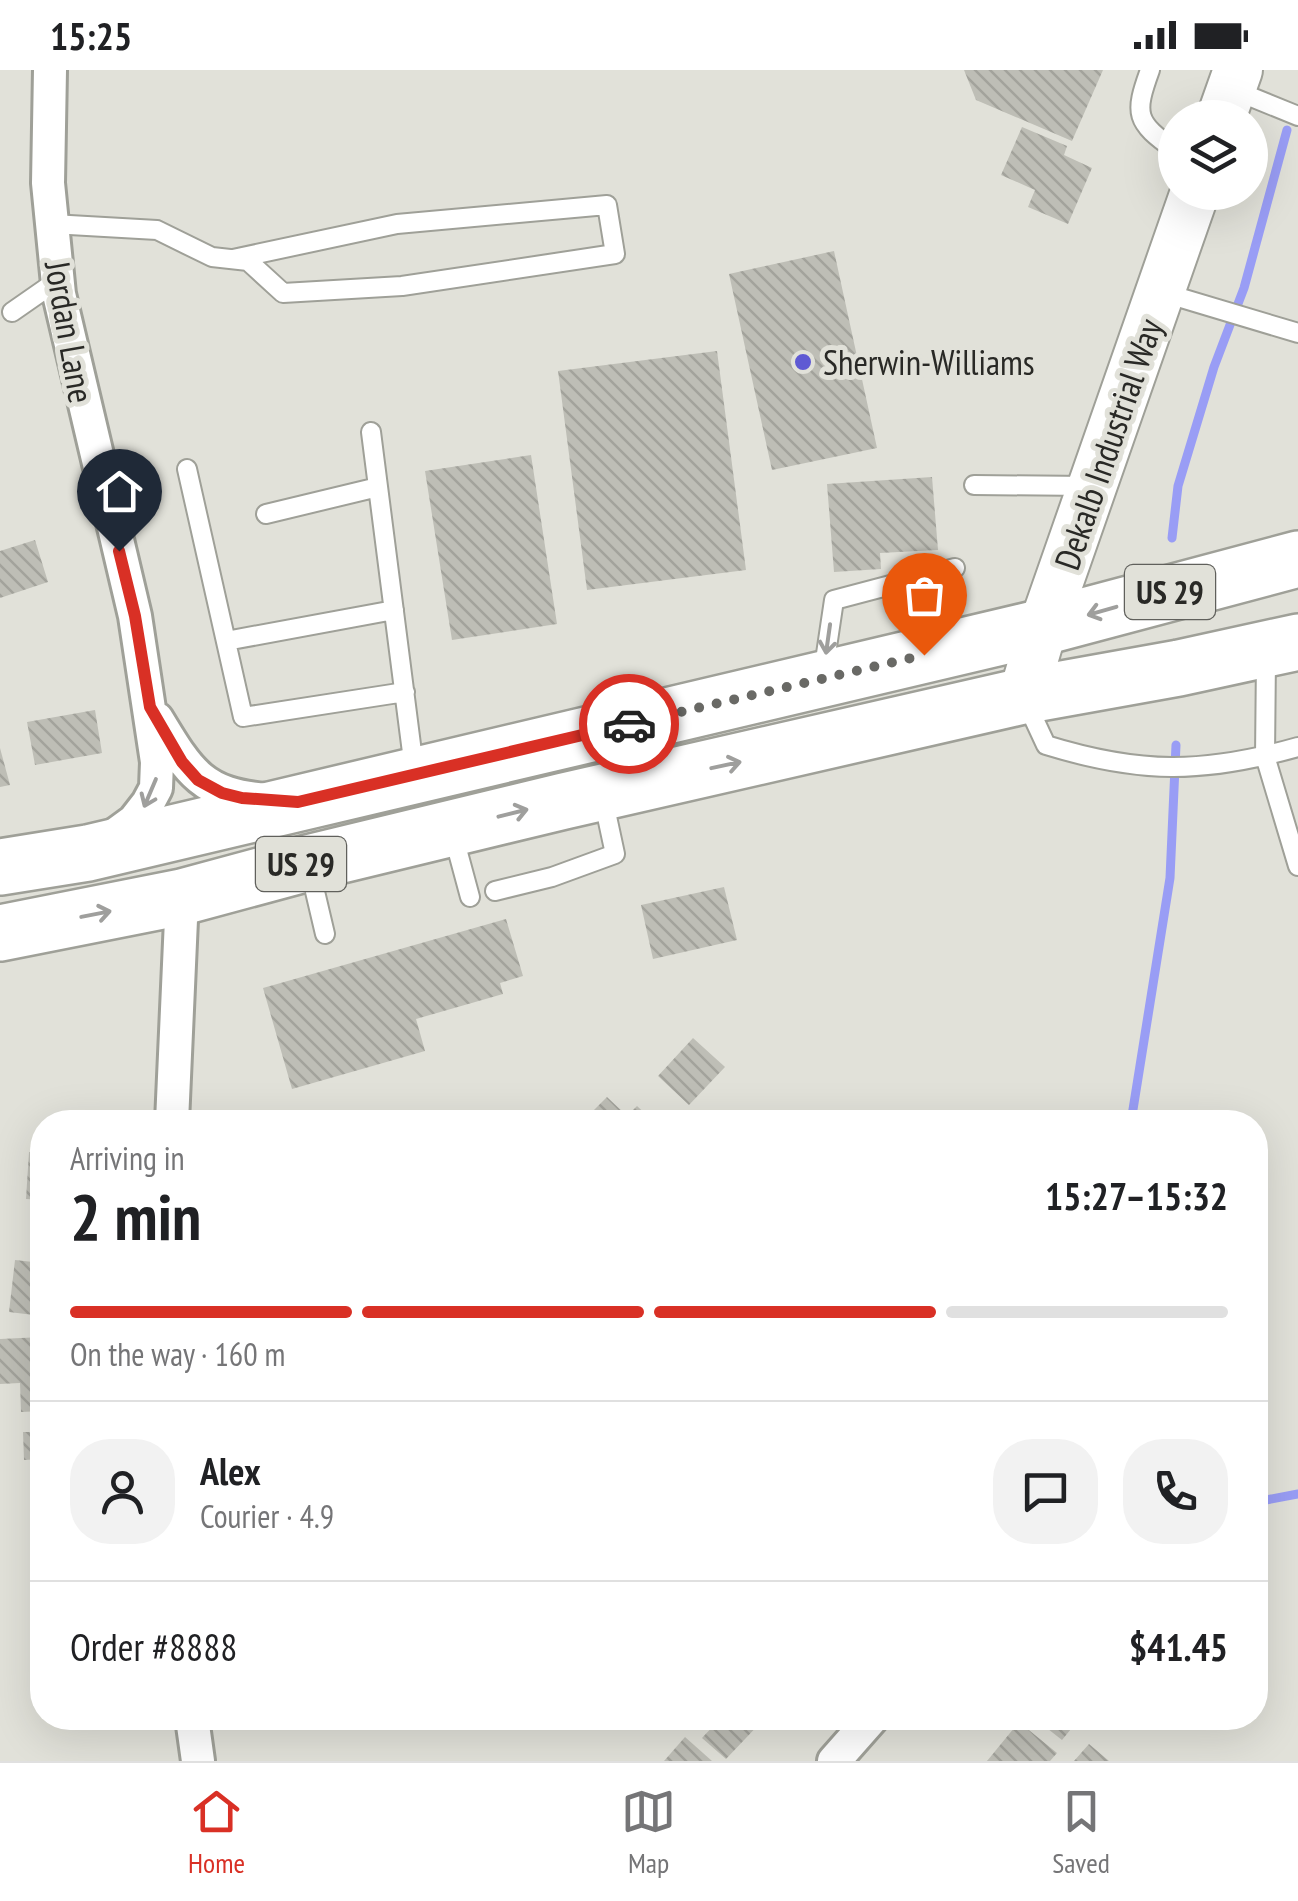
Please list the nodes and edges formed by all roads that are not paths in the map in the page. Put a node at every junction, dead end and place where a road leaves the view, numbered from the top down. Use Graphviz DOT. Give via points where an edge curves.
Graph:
graph roads {
  1 [pos="50,70"];
  2 [pos="1150,70"];
  3 [pos="1230,92"];
  4 [pos="1298,116"];
  5 [pos="1158,134"];
  6 [pos="1189,210"];
  7 [pos="52,224"];
  8 [pos="233,260"];
  9 [pos="58,280"];
  10 [pos="1161,292"];
  11 [pos="12,312"];
  12 [pos="1298,333"];
  13 [pos="371,432"];
  14 [pos="187,469"];
  15 [pos="974,485"];
  16 [pos="378,486"];
  17 [pos="1093,486"];
  18 [pos="266,514"];
  19 [pos="1298,559"];
  20 [pos="956,568"];
  21 [pos="394,610"];
  22 [pos="1043,627"];
  23 [pos="226,641"];
  24 [pos="1282,646"];
  25 [pos="823,678"];
  26 [pos="404,692"];
  27 [pos="1023,696"];
  28 [pos="150,707"];
  29 [pos="1298,747"];
  30 [pos="1265,756"];
  31 [pos="415,774"];
  32 [pos="602,793"];
  33 [pos="298,802"];
  34 [pos="451,828"];
  35 [pos="88,853"];
  36 [pos="308,862"];
  37 [pos="1298,866"];
  38 [pos="0,867"];
  39 [pos="494,891"];
  40 [pos="182,897"];
  41 [pos="470,897"];
  42 [pos="0,933"];
  43 [pos="326,934"];
  44 [pos="173,1110"];
  45 [pos="861,1730"];
  46 [pos="834,1761"];
  1 -- 7 [label="street, Jordan Lane"];
  2 -- 5 [label="lane" via="1138,104"];
  3 -- 4 [label="lane"];
  6 -- 10 [label="main road, Dekalb Industrial Way"];
  7 -- 8 [label="lane" via="157,230"];
  7 -- 9 [label="street, Jordan Lane"];
  8 -- 8 [label="lane" via="248,261 283,293 402,286 614,254 607,205 397,224"];
  9 -- 11 [label="lane"];
  9 -- 28 [label="street, Jordan Lane"];
  10 -- 12 [label="lane"];
  10 -- 17 [label="main road, Dekalb Industrial Way"];
  13 -- 16 [label="lane"];
  14 -- 23 [label="lane"];
  15 -- 17 [label="lane"];
  16 -- 18 [label="lane"];
  16 -- 21 [label="lane"];
  17 -- 22 [label="main road, Dekalb Industrial Way"];
  19 -- 22 [label="highway, US 29, one-way"];
  20 -- 25 [label="lane, one-way" via="834,600"];
  21 -- 23 [label="lane"];
  21 -- 26 [label="lane"];
  22 -- 25 [label="highway, US 29"];
  22 -- 27 [label="main road, Dekalb Industrial Way"];
  23 -- 26 [label="lane" via="244,716"];
  24 -- 27 [label="highway, US 29"];
  24 -- 30 [label="lane"];
  25 -- 31 [label="highway, US 29"];
  26 -- 31 [label="lane"];
  27 -- 30 [label="lane" via="1046,745 1088,758 1143,768"];
  32 -- 27 [label="highway, US 29, one-way"];
  28 -- 33 [label="street, Jordan Lane" via="182,762 209,787 242,798"];
  28 -- 35 [label="street, Jordan Lane, one-way" via="156,788 134,821"];
  29 -- 30 [label="lane"];
  30 -- 37 [label="lane"];
  31 -- 33 [label="highway, US 29"];
  34 -- 32 [label="highway, US 29, one-way"];
  32 -- 39 [label="lane" via="615,854"];
  33 -- 35 [label="highway, US 29"];
  34 -- 36 [label="highway, US 29"];
  34 -- 41 [label="lane"];
  35 -- 38 [label="highway, US 29"];
  36 -- 40 [label="highway, US 29"];
  36 -- 43 [label="lane"];
  42 -- 40 [label="highway, US 29, one-way"];
  40 -- 44 [label="street"];
  45 -- 46 [label="street"];
}
